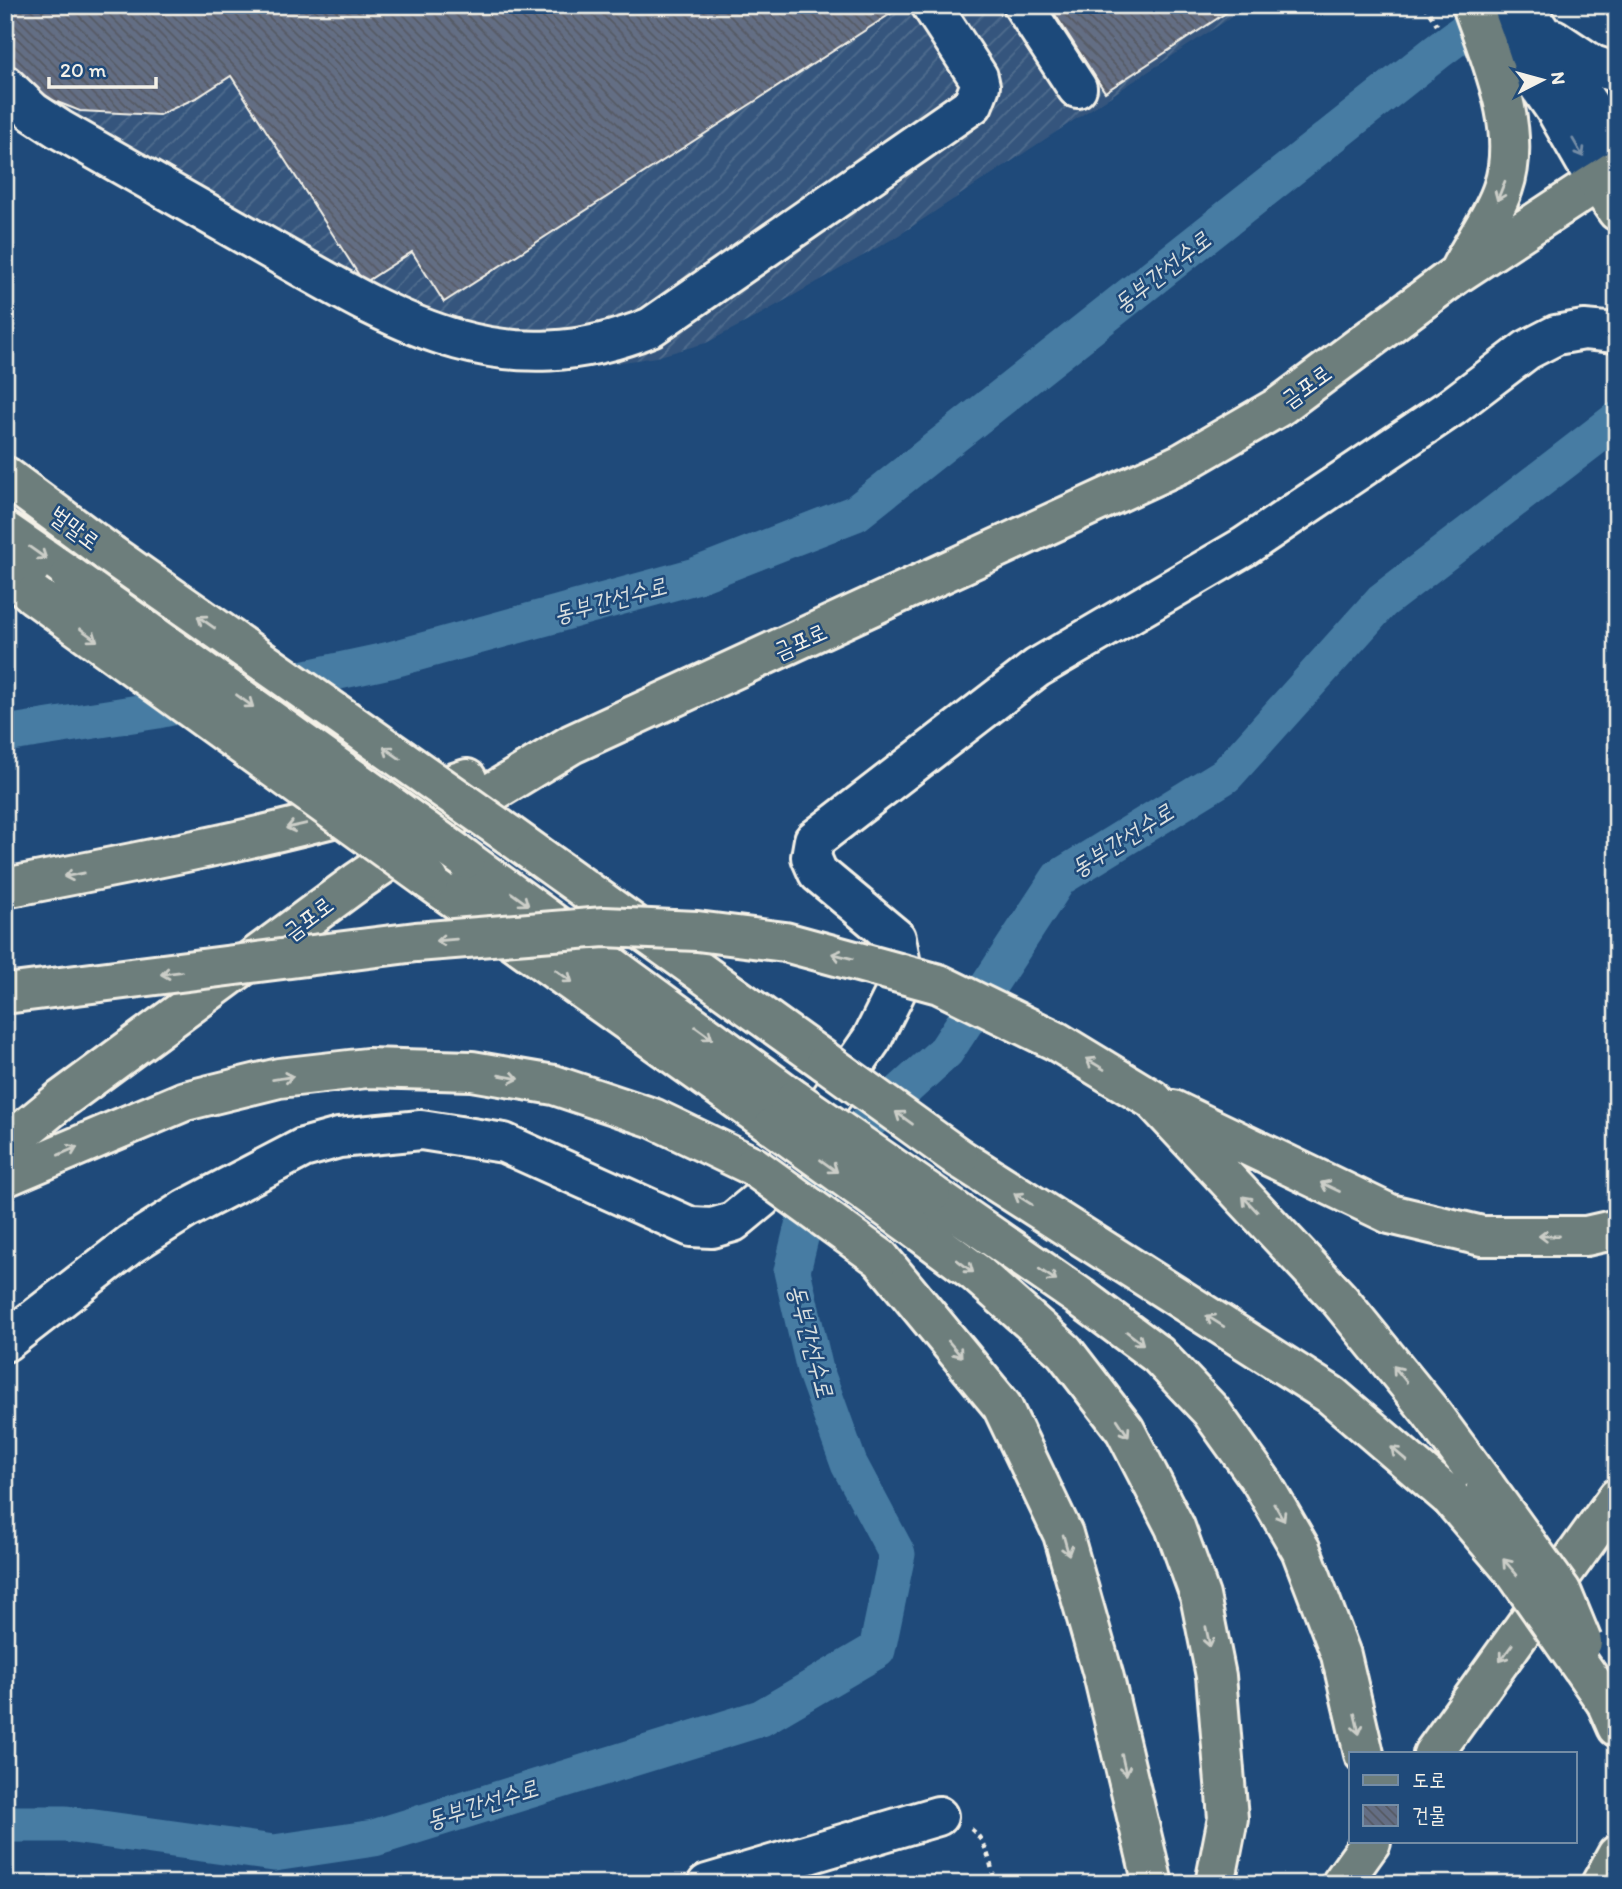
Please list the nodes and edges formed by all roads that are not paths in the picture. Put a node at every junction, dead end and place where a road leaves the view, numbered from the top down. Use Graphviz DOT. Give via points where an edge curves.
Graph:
graph roads {
  1 [pos="931,5"];
  2 [pos="1023,5"];
  3 [pos="1472,5"];
  4 [pos="1483,5"];
  5 [pos="1560,50"];
  6 [pos="5,85"];
  7 [pos="1077,89"];
  8 [pos="1617,148"];
  9 [pos="1610,187"];
  10 [pos="1457,274"];
  11 [pos="1617,333"];
  12 [pos="5,476"];
  13 [pos="5,531"];
  14 [pos="5,570"];
  15 [pos="572,744"];
  16 [pos="5,888"];
  17 [pos="5,994"];
  18 [pos="1153,1100"];
  19 [pos="784,1113"];
  20 [pos="5,1146"];
  21 [pos="5,1177"];
  22 [pos="921,1210"];
  23 [pos="1617,1229"];
  24 [pos="5,1342"];
  25 [pos="1468,1493"];
  26 [pos="1617,1498"];
  27 [pos="1612,1715"];
  28 [pos="1364,1752"];
  29 [pos="1434,1752"];
  30 [pos="938,1816"];
  31 [pos="1370,1843"];
  32 [pos="1371,1843"];
  33 [pos="1617,1856"];
  34 [pos="707,1884"];
  35 [pos="1153,1884"];
  36 [pos="1215,1884"];
  37 [pos="1341,1884"];
  38 [pos="1374,1884"];
  39 [pos="1601,1884"];
  1 -- 6 [label="street" via="978,77 980,86 973,104 651,327 598,346 568,350 480,345 444,337 380,311 59,129"];
  2 -- 7 [label="street"];
  3 -- 10 [label="main road, one-way" via="1507,124 1510,159 1503,190"];
  4 -- 5 [label="street"];
  5 -- 8 [label="street"];
  5 -- 9 [label="street, one-way"];
  9 -- 10 [label="main road, 금포로"];
  10 -- 15 [label="main road, 금포로" via="1280,406 1182,463"];
  11 -- 24 [label="street" via="1584,330 1556,335 1527,350 1452,407 1244,547 1037,668 814,841 811,857 818,873 896,938 902,970 899,985 872,1040 761,1198 733,1222 691,1227 504,1143 421,1129 339,1138 303,1147 186,1209 131,1244"];
  25 -- 12 [label="main road, 벌말로, one-way, bridge" via="1331,1395 959,1158"];
  13 -- 19 [label="main road, 벌말로, one-way, bridge" via="465,859"];
  14 -- 19 [label="main road, one-way, bridge" via="429,880"];
  15 -- 16 [label="main road, one-way" via="378,808"];
  15 -- 20 [label="main road, 금포로" via="357,882"];
  18 -- 17 [label="main road, one-way, bridge" via="1056,1041 940,984 785,942 697,931 604,928 416,942"];
  23 -- 18 [label="main road, one-way" via="1586,1236 1482,1236 1390,1214"];
  25 -- 18 [label="main road, one-way" via="1429,1410 1339,1299"];
  19 -- 22 [label="main road, one-way, bridge"];
  21 -- 35 [label="main road, one-way, bridge" via="185,1101 279,1078 367,1068 472,1071 554,1085 653,1118 753,1166 880,1258 1002,1406 1063,1534 1104,1678"];
  22 -- 28 [label="main road, one-way" via="1080,1297 1158,1355 1210,1411 1261,1481 1301,1550 1341,1655"];
  22 -- 36 [label="main road, one-way" via="976,1273 1064,1351 1125,1430 1175,1527 1200,1596 1216,1676 1228,1818"];
  27 -- 25 [label="main road, one-way, bridge" via="1517,1575"];
  26 -- 29 [label="main road, one-way"];
  30 -- 34 [label="street"];
  31 -- 37 [label="main road"];
  32 -- 38 [label="main road"];
  33 -- 39 [label="main road"];
}
